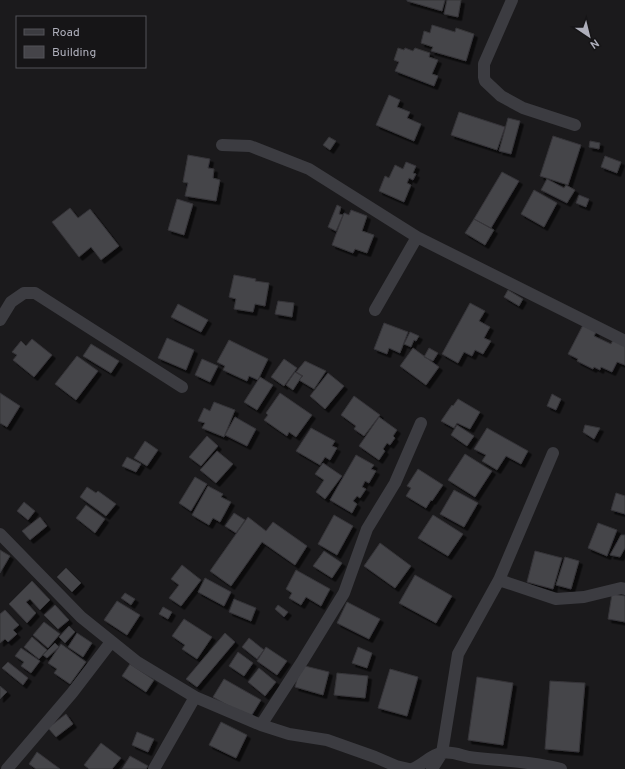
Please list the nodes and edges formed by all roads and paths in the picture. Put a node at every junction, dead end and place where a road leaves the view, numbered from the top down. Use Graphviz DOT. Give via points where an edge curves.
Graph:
graph roads {
  1 [pos="512,0"];
  2 [pos="575,125"];
  3 [pos="222,145"];
  4 [pos="417,237"];
  5 [pos="375,310"];
  6 [pos="0,320"];
  7 [pos="625,341"];
  8 [pos="182,387"];
  9 [pos="421,423"];
  10 [pos="553,453"];
  11 [pos="0,534"];
  12 [pos="499,580"];
  13 [pos="625,589"];
  14 [pos="111,642"];
  15 [pos="195,697"];
  16 [pos="261,725"];
  17 [pos="442,752"];
  18 [pos="7,769"];
  19 [pos="154,769"];
  20 [pos="409,769"];
  21 [pos="412,769"];
  22 [pos="432,769"];
  23 [pos="562,769"];
  1 -- 2 [label="street" via="484,64 485,80 501,96 523,108"];
  3 -- 4 [label="street" via="250,146 309,169"];
  4 -- 5 [label="street"];
  4 -- 7 [label="street"];
  6 -- 8 [label="street" via="11,302 24,293 35,293"];
  9 -- 16 [label="street" via="395,483 367,529 344,593"];
  10 -- 12 [label="street"];
  11 -- 14 [label="street" via="81,617"];
  12 -- 13 [label="street" via="556,599 584,597"];
  12 -- 17 [label="street" via="458,654"];
  14 -- 15 [label="street" via="137,662"];
  14 -- 18 [label="street" via="72,693"];
  15 -- 16 [label="street"];
  15 -- 19 [label="street"];
  16 -- 20 [label="street" via="289,734 326,740"];
  17 -- 21 [label="street"];
  17 -- 22 [label="street"];
  17 -- 23 [label="street"];
}
